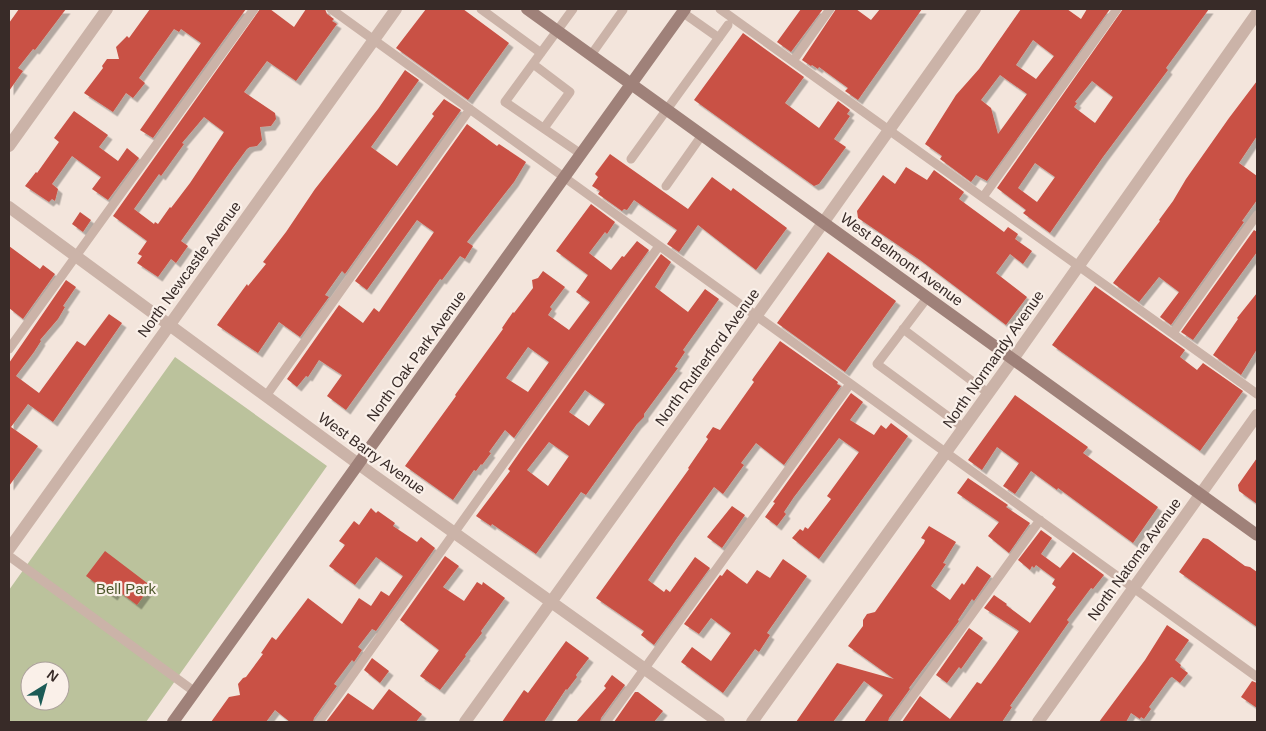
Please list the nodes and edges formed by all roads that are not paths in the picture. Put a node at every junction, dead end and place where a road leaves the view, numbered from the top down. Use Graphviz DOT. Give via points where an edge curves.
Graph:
graph roads {
  1 [pos="107,9"];
  2 [pos="254,9"];
  3 [pos="331,9"];
  4 [pos="481,9"];
  5 [pos="527,9"];
  6 [pos="573,9"];
  7 [pos="623,9"];
  8 [pos="720,9"];
  9 [pos="830,9"];
  10 [pos="975,9"];
  11 [pos="1117,9"];
  12 [pos="391,10"];
  13 [pos="684,10"];
  14 [pos="1257,13"];
  15 [pos="728,25"];
  16 [pos="558,31"];
  17 [pos="719,38"];
  18 [pos="374,40"];
  19 [pos="541,53"];
  20 [pos="591,55"];
  21 [pos="793,61"];
  22 [pos="533,64"];
  23 [pos="631,84"];
  24 [pos="470,109"];
  25 [pos="667,110"];
  26 [pos="544,128"];
  27 [pos="889,130"];
  28 [pos="702,135"];
  29 [pos="9,146"];
  30 [pos="581,154"];
  31 [pos="631,159"];
  32 [pos="564,177"];
  33 [pos="666,186"];
  34 [pos="983,197"];
  35 [pos="9,207"];
  36 [pos="1257,215"];
  37 [pos="824,222"];
  38 [pos="660,246"];
  39 [pos="76,257"];
  40 [pos="1079,266"];
  41 [pos="927,298"];
  42 [pos="756,316"];
  43 [pos="169,325"];
  44 [pos="904,329"];
  45 [pos="1173,334"];
  46 [pos="9,349"];
  47 [pos="1013,359"];
  48 [pos="850,384"];
  49 [pos="988,393"];
  50 [pos="1257,394"];
  51 [pos="266,396"];
  52 [pos="1257,415"];
  53 [pos="964,428"];
  54 [pos="946,452"];
  55 [pos="359,464"];
  56 [pos="1201,495"];
  57 [pos="1040,520"];
  58 [pos="454,532"];
  59 [pos="1257,535"];
  60 [pos="9,549"];
  61 [pos="9,556"];
  62 [pos="1134,588"];
  63 [pos="551,602"];
  64 [pos="644,669"];
  65 [pos="1257,677"];
  66 [pos="195,692"];
  67 [pos="173,722"];
  68 [pos="318,722"];
  69 [pos="465,722"];
  70 [pos="606,722"];
  71 [pos="719,722"];
  72 [pos="752,722"];
  73 [pos="894,722"];
  74 [pos="1038,722"];
  1 -- 29 [label="street"];
  2 -- 39 [label="lane"];
  3 -- 18 [label="lane"];
  4 -- 19 [label="lane"];
  5 -- 16 [label="main road, West Belmont Avenue"];
  6 -- 16 [label="lane"];
  7 -- 20 [label="lane"];
  8 -- 21 [label="lane"];
  9 -- 21 [label="lane"];
  10 -- 27 [label="street, North Rutherford Avenue"];
  11 -- 34 [label="lane"];
  12 -- 18 [label="street, North Newcastle Avenue"];
  13 -- 17 [label="lane"];
  13 -- 23 [label="main road, North Oak Park Avenue"];
  14 -- 40 [label="street, North Normandy Avenue"];
  15 -- 17 [label="lane"];
  16 -- 19 [label="lane"];
  16 -- 20 [label="main road, West Belmont Avenue"];
  17 -- 25 [label="lane"];
  18 -- 24 [label="lane"];
  18 -- 43 [label="street, North Newcastle Avenue"];
  19 -- 22 [label="lane"];
  20 -- 23 [label="main road, West Belmont Avenue"];
  21 -- 27 [label="lane"];
  22 -- 26 [label="lane" via="570,92"];
  22 -- 26 [label="lane" via="505,102"];
  23 -- 25 [label="main road, West Belmont Avenue"];
  23 -- 30 [label="main road, North Oak Park Avenue"];
  24 -- 32 [label="lane"];
  24 -- 51 [label="lane"];
  25 -- 28 [label="main road, West Belmont Avenue"];
  25 -- 31 [label="lane"];
  26 -- 30 [label="lane"];
  27 -- 34 [label="lane"];
  27 -- 37 [label="street, North Rutherford Avenue"];
  28 -- 33 [label="lane"];
  28 -- 37 [label="main road, West Belmont Avenue"];
  30 -- 32 [label="main road, North Oak Park Avenue"];
  32 -- 38 [label="lane"];
  32 -- 55 [label="main road, North Oak Park Avenue"];
  34 -- 40 [label="lane"];
  35 -- 39 [label="street, West Barry Avenue"];
  36 -- 45 [label="lane"];
  37 -- 41 [label="main road, West Belmont Avenue"];
  37 -- 42 [label="street, North Rutherford Avenue"];
  38 -- 42 [label="lane"];
  38 -- 58 [label="lane"];
  39 -- 43 [label="street, West Barry Avenue"];
  39 -- 46 [label="lane"];
  40 -- 45 [label="lane"];
  40 -- 47 [label="street, North Normandy Avenue"];
  41 -- 44 [label="lane"];
  41 -- 47 [label="main road, West Belmont Avenue"];
  42 -- 48 [label="lane"];
  42 -- 63 [label="street, North Rutherford Avenue"];
  43 -- 51 [label="street, West Barry Avenue"];
  43 -- 60 [label="street, North Newcastle Avenue"];
  44 -- 49 [label="lane"];
  44 -- 53 [label="lane" via="877,364"];
  45 -- 50 [label="lane"];
  47 -- 49 [label="street, North Normandy Avenue"];
  47 -- 56 [label="main road, West Belmont Avenue"];
  48 -- 54 [label="lane"];
  48 -- 64 [label="lane"];
  49 -- 53 [label="street, North Normandy Avenue"];
  51 -- 55 [label="street, West Barry Avenue"];
  52 -- 56 [label="street, North Natoma Avenue"];
  53 -- 54 [label="street, North Normandy Avenue"];
  54 -- 57 [label="lane"];
  54 -- 72 [label="street, North Normandy Avenue"];
  55 -- 58 [label="street, West Barry Avenue"];
  55 -- 66 [label="main road, North Oak Park Avenue"];
  56 -- 59 [label="main road, West Belmont Avenue"];
  56 -- 62 [label="street, North Natoma Avenue"];
  57 -- 62 [label="lane"];
  57 -- 73 [label="lane"];
  58 -- 63 [label="street, West Barry Avenue"];
  58 -- 68 [label="lane"];
  61 -- 66 [label="lane"];
  62 -- 65 [label="lane"];
  62 -- 74 [label="street, North Natoma Avenue"];
  63 -- 64 [label="street, West Barry Avenue"];
  63 -- 69 [label="street, North Rutherford Avenue"];
  64 -- 70 [label="lane"];
  64 -- 71 [label="street, West Barry Avenue"];
  66 -- 67 [label="main road, North Oak Park Avenue"];
}
